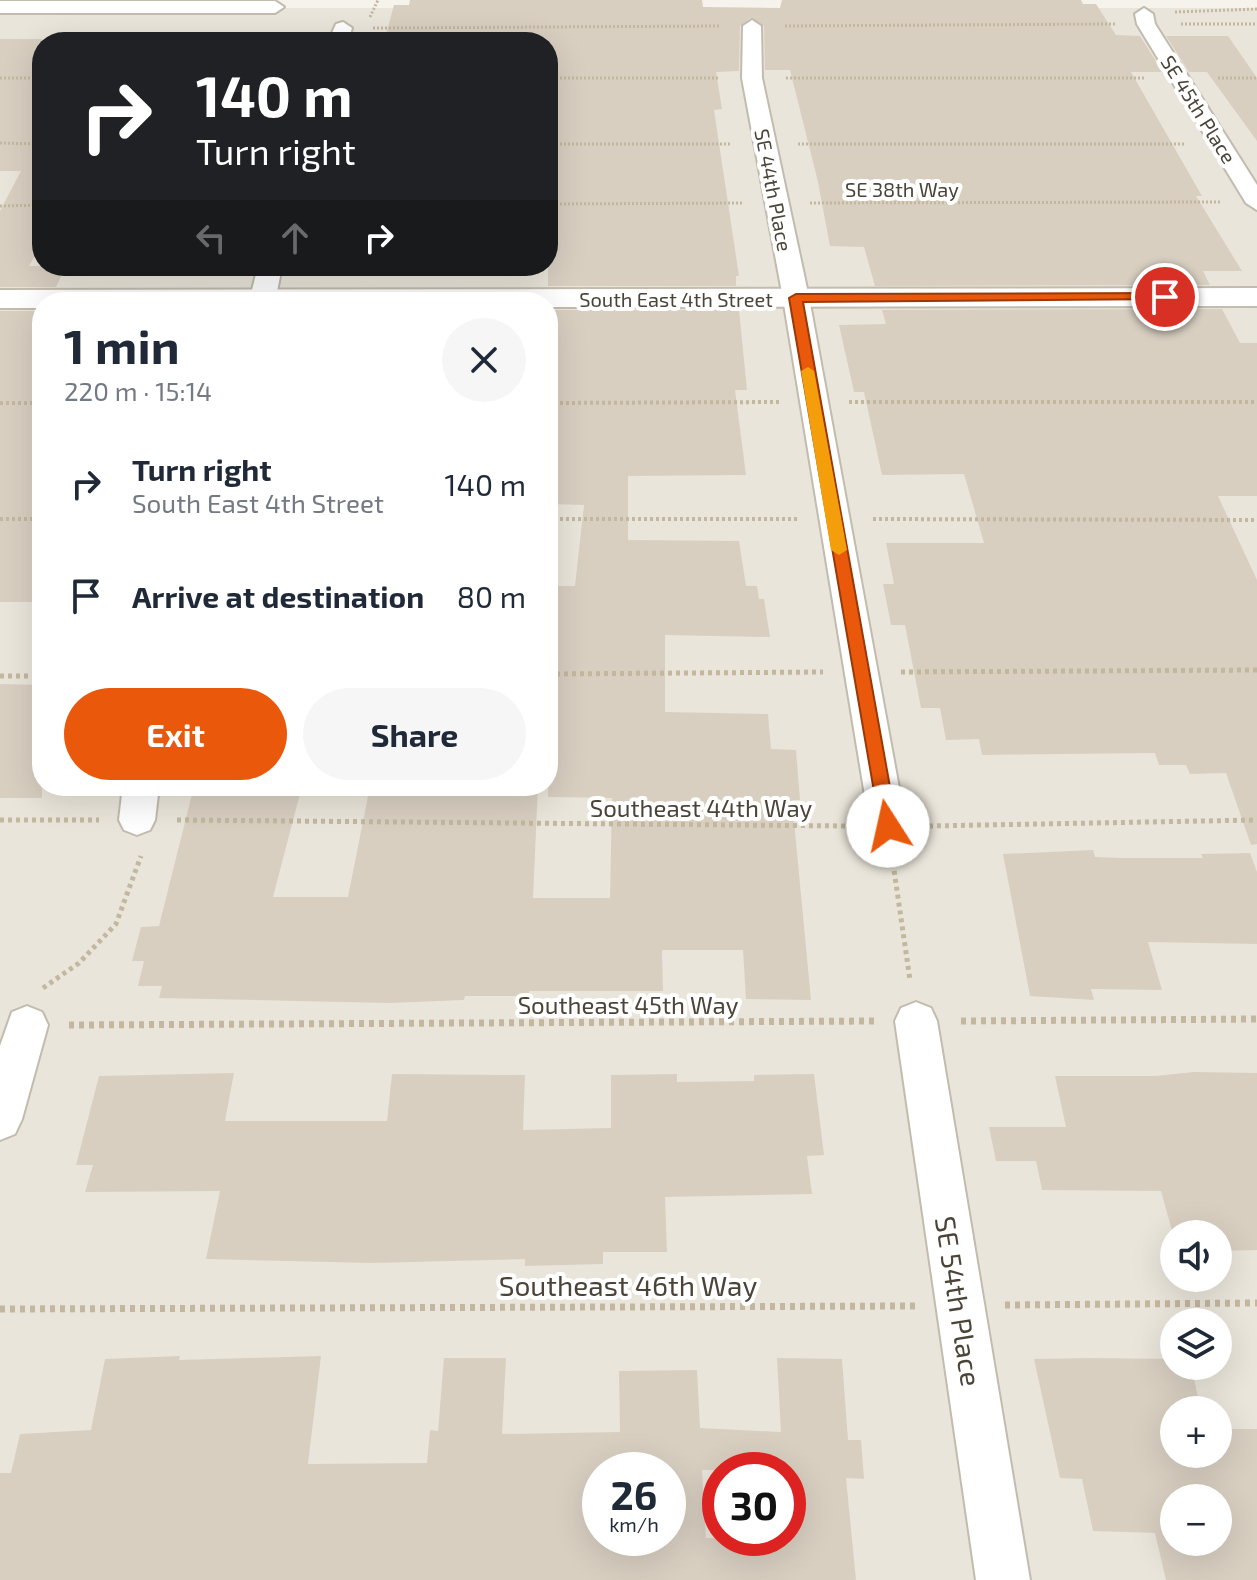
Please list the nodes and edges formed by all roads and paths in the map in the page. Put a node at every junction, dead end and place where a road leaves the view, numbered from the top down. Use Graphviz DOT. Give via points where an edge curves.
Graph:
graph roads {
  1 [pos="0,7"];
  2 [pos="275,7"];
  3 [pos="1257,9"];
  4 [pos="1145,19"];
  5 [pos="1257,24"];
  6 [pos="752,26"];
  7 [pos="478,32"];
  8 [pos="0,78"];
  9 [pos="32,78"];
  10 [pos="558,78"];
  11 [pos="752,78"];
  12 [pos="1179,78"];
  13 [pos="1257,78"];
  14 [pos="0,143"];
  15 [pos="32,144"];
  16 [pos="558,144"];
  17 [pos="765,144"];
  18 [pos="1221,144"];
  19 [pos="1257,202"];
  20 [pos="776,203"];
  21 [pos="558,204"];
  22 [pos="32,205"];
  23 [pos="0,206"];
  24 [pos="1257,297"];
  25 [pos="796,298"];
  26 [pos="0,299"];
  27 [pos="32,299"];
  28 [pos="558,299"];
  29 [pos="813,402"];
  30 [pos="1257,402"];
  31 [pos="0,403"];
  32 [pos="32,403"];
  33 [pos="558,403"];
  34 [pos="0,519"];
  35 [pos="32,519"];
  36 [pos="558,519"];
  37 [pos="833,519"];
  38 [pos="1257,520"];
  39 [pos="0,676"];
  40 [pos="32,676"];
  41 [pos="139,803"];
  42 [pos="0,820"];
  43 [pos="1257,820"];
  44 [pos="888,826"];
  45 [pos="1257,1019"];
  46 [pos="916,1021"];
  47 [pos="27,1025"];
  48 [pos="0,1119"];
  49 [pos="1257,1303"];
  50 [pos="960,1305"];
  51 [pos="0,1309"];
  52 [pos="1003,1580"];
  1 -- 2 [label="street"];
  3 -- 4 [label="path"];
  4 -- 5 [label="path"];
  4 -- 6 [label="path"];
  4 -- 12 [label="street, SE 45th Place"];
  6 -- 7 [label="path"];
  6 -- 11 [label="street, SE 44th Place"];
  8 -- 9 [label="path"];
  10 -- 11 [label="path"];
  11 -- 12 [label="path"];
  11 -- 17 [label="street, SE 44th Place"];
  12 -- 13 [label="path"];
  12 -- 18 [label="street, SE 45th Place"];
  14 -- 15 [label="path"];
  16 -- 17 [label="path"];
  17 -- 18 [label="path"];
  17 -- 20 [label="street, SE 44th Place"];
  18 -- 19 [label="street, SE 45th Place"];
  19 -- 20 [label="path, SE 38th Way"];
  20 -- 21 [label="path, SE 38th Way"];
  20 -- 25 [label="street, SE 44th Place"];
  22 -- 23 [label="path"];
  24 -- 25 [label="street, South East 4th Street"];
  25 -- 28 [label="street, South East 4th Street"];
  25 -- 29 [label="street, SE 44th Place"];
  26 -- 27 [label="street, South East 4th Street"];
  29 -- 30 [label="path"];
  29 -- 33 [label="path"];
  29 -- 37 [label="street, SE 44th Place"];
  31 -- 32 [label="path"];
  34 -- 35 [label="path"];
  36 -- 37 [label="path"];
  37 -- 38 [label="path"];
  37 -- 44 [label="street, SE 44th Place"];
  39 -- 40 [label="path"];
  41 -- 42 [label="path, Southeast 44th Way"];
  41 -- 44 [label="path, Southeast 44th Way"];
  41 -- 47 [label="path" via="141,860 116,924 79,963 46,983"];
  43 -- 44 [label="path, Southeast 44th Way"];
  44 -- 46 [label="path"];
  45 -- 46 [label="path, Southeast 45th Way"];
  46 -- 47 [label="path, Southeast 45th Way"];
  46 -- 50 [label="street, SE 54th Place"];
  47 -- 48 [label="street"];
  49 -- 50 [label="path, Southeast 46th Way"];
  50 -- 51 [label="path, Southeast 46th Way"];
  50 -- 52 [label="street, SE 54th Place"];
}
